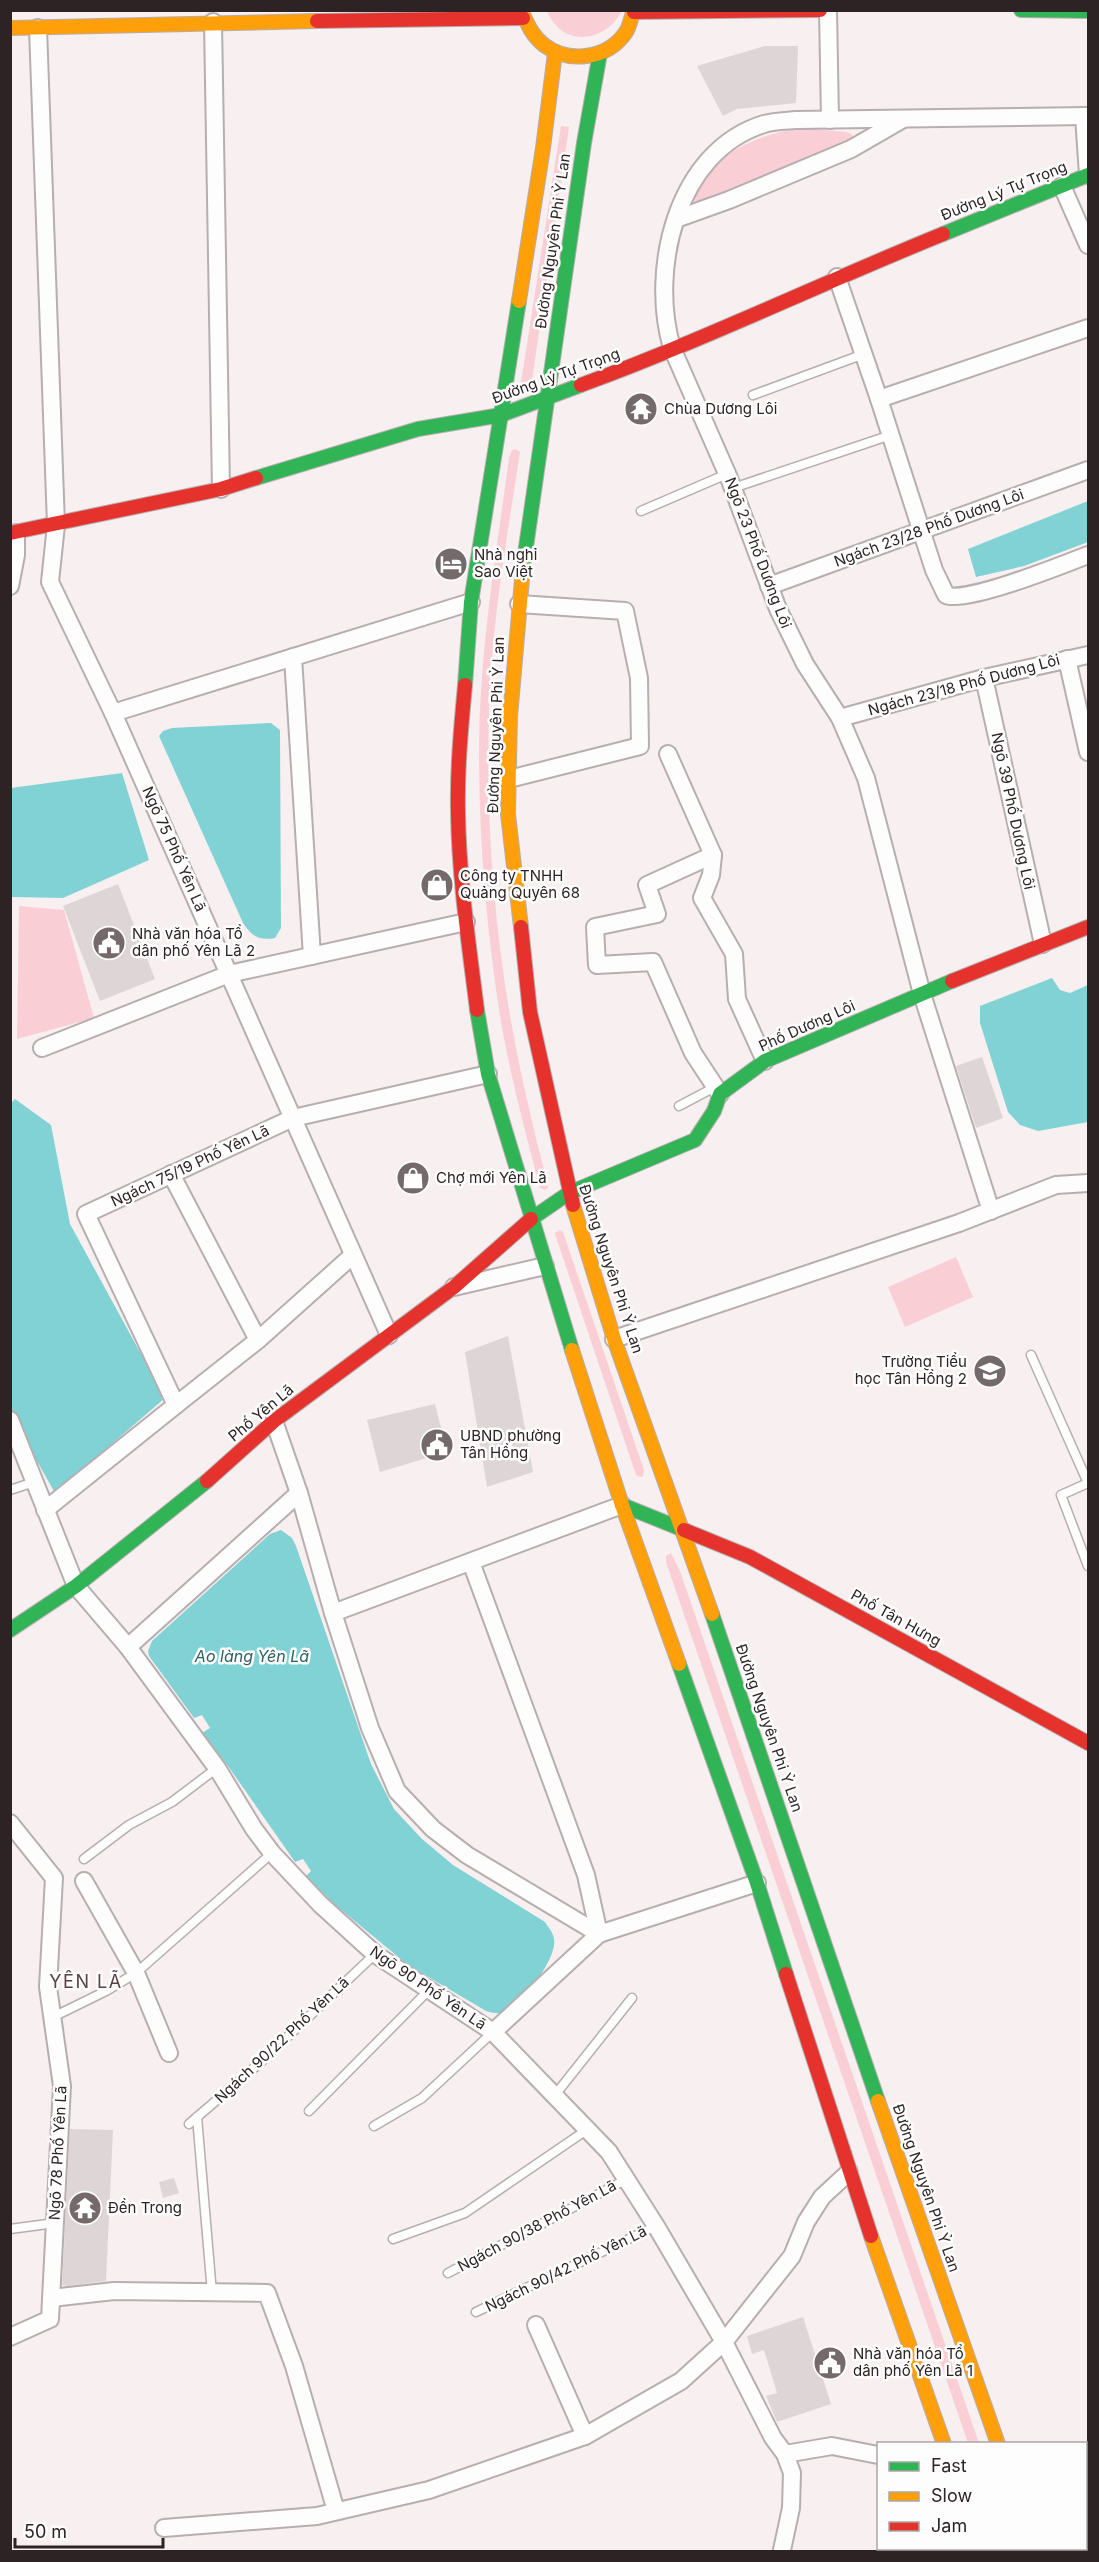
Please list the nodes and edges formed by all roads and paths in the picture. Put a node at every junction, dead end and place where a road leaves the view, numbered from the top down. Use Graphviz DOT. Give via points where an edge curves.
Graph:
graph roads {
  1 [pos="820,10"];
  2 [pos="828,10"];
  3 [pos="1020,10"];
  4 [pos="634,11"];
  5 [pos="1089,11"];
  6 [pos="522,14"];
  7 [pos="213,22"];
  8 [pos="38,27"];
  9 [pos="10,28"];
  10 [pos="555,52"];
  11 [pos="600,53"];
  12 [pos="1086,116"];
  13 [pos="904,119"];
  14 [pos="830,120"];
  15 [pos="1088,175"];
  16 [pos="1062,186"];
  17 [pos="676,219"];
  18 [pos="1089,245"];
  19 [pos="837,277"];
  20 [pos="1089,328"];
  21 [pos="672,348"];
  22 [pos="864,354"];
  23 [pos="753,395"];
  24 [pos="548,398"];
  25 [pos="879,399"];
  26 [pos="501,415"];
  27 [pos="891,435"];
  28 [pos="1089,470"];
  29 [pos="730,481"];
  30 [pos="221,489"];
  31 [pos="641,511"];
  32 [pos="56,525"];
  33 [pos="922,531"];
  34 [pos="13,533"];
  35 [pos="1089,555"];
  36 [pos="10,586"];
  37 [pos="769,586"];
  38 [pos="471,602"];
  39 [pos="519,604"];
  40 [pos="1089,655"];
  41 [pos="293,657"];
  42 [pos="1067,658"];
  43 [pos="984,678"];
  44 [pos="113,713"];
  45 [pos="840,718"];
  46 [pos="1089,752"];
  47 [pos="668,754"];
  48 [pos="509,779"];
  49 [pos="713,855"];
  50 [pos="466,922"];
  51 [pos="1089,927"];
  52 [pos="1043,944"];
  53 [pos="312,956"];
  54 [pos="229,974"];
  55 [pos="922,994"];
  56 [pos="42,1048"];
  57 [pos="765,1061"];
  58 [pos="489,1074"];
  59 [pos="718,1090"];
  60 [pos="679,1106"];
  61 [pos="293,1118"];
  62 [pos="171,1174"];
  63 [pos="1089,1183"];
  64 [pos="569,1193"];
  65 [pos="991,1211"];
  66 [pos="531,1219"];
  67 [pos="354,1255"];
  68 [pos="545,1266"];
  69 [pos="454,1287"];
  70 [pos="389,1335"];
  71 [pos="614,1339"];
  72 [pos="258,1340"];
  73 [pos="1030,1355"];
  74 [pos="176,1405"];
  75 [pos="10,1420"];
  76 [pos="274,1421"];
  77 [pos="34,1482"];
  78 [pos="10,1490"];
  79 [pos="298,1493"];
  80 [pos="622,1505"];
  81 [pos="45,1510"];
  82 [pos="684,1530"];
  83 [pos="471,1562"];
  84 [pos="1089,1566"];
  85 [pos="76,1586"];
  86 [pos="333,1613"];
  87 [pos="10,1630"];
  88 [pos="128,1647"];
  89 [pos="1089,1743"];
  90 [pos="217,1768"];
  91 [pos="10,1823"];
  92 [pos="272,1852"];
  93 [pos="84,1859"];
  94 [pos="84,1881"];
  95 [pos="758,1884"];
  96 [pos="599,1934"];
  97 [pos="375,1954"];
  98 [pos="135,1973"];
  99 [pos="428,1991"];
  100 [pos="632,1998"];
  101 [pos="53,2017"];
  102 [pos="493,2032"];
  103 [pos="169,2053"];
  104 [pos="555,2095"];
  105 [pos="309,2111"];
  106 [pos="197,2117"];
  107 [pos="189,2124"];
  108 [pos="374,2126"];
  109 [pos="588,2129"];
  110 [pos="849,2172"];
  111 [pos="627,2179"];
  112 [pos="55,2223"];
  113 [pos="656,2226"];
  114 [pos="10,2229"];
  115 [pos="393,2240"];
  116 [pos="448,2273"];
  117 [pos="212,2293"];
  118 [pos="51,2298"];
  119 [pos="476,2312"];
  120 [pos="536,2325"];
  121 [pos="10,2337"];
  122 [pos="724,2342"];
  123 [pos="585,2436"];
  124 [pos="943,2442"];
  125 [pos="997,2442"];
  126 [pos="785,2454"];
  127 [pos="877,2455"];
  128 [pos="336,2511"];
  129 [pos="164,2528"];
  130 [pos="782,2550"];
  1 -- 4 [label="main road"];
  2 -- 14 [label="street"];
  3 -- 5 [label="main road"];
  4 -- 11 [label="main road" via="621,38"];
  6 -- 7 [label="main road"];
  6 -- 10 [label="main road" via="536,40"];
  7 -- 8 [label="main road"];
  7 -- 30 [label="street"];
  8 -- 9 [label="main road"];
  8 -- 32 [label="street, Ngõ 75 Phố Yên Lã"];
  10 -- 11 [label="main road" via="575,57"];
  10 -- 26 [label="main road, Đường Nguyên Phi Ỷ Lan"];
  11 -- 24 [label="main road, Đường Nguyên Phi Ỷ Lan"];
  12 -- 13 [label="street, Ngõ 23 Phố Dương Lôi"];
  12 -- 15 [label="street"];
  13 -- 14 [label="street, Ngõ 23 Phố Dương Lôi"];
  13 -- 17 [label="street" via="851,149"];
  14 -- 17 [label="street, Ngõ 23 Phố Dương Lôi" via="765,124 733,141 710,159 699,174"];
  15 -- 16 [label="main road, Đường Lý Tự Trọng"];
  16 -- 18 [label="street"];
  16 -- 19 [label="main road, Đường Lý Tự Trọng"];
  17 -- 21 [label="street, Ngõ 23 Phố Dương Lôi" via="664,304"];
  19 -- 21 [label="main road, Đường Lý Tự Trọng"];
  19 -- 22 [label="street"];
  20 -- 25 [label="street"];
  21 -- 24 [label="main road, Đường Lý Tự Trọng"];
  21 -- 29 [label="street, Ngõ 23 Phố Dương Lôi"];
  22 -- 23 [label="lane"];
  22 -- 25 [label="street"];
  24 -- 26 [label="main road, Đường Lý Tự Trọng"];
  24 -- 39 [label="main road, Đường Nguyên Phi Ỷ Lan"];
  25 -- 27 [label="street"];
  26 -- 30 [label="main road, Đường Lý Tự Trọng" via="418,429"];
  26 -- 38 [label="main road, Đường Nguyên Phi Ỷ Lan"];
  27 -- 29 [label="lane"];
  27 -- 33 [label="street"];
  28 -- 33 [label="street, Ngách 23/28 Phố Dương Lôi"];
  29 -- 31 [label="lane"];
  29 -- 37 [label="street, Ngõ 23 Phố Dương Lôi"];
  30 -- 32 [label="main road, Đường Lý Tự Trọng"];
  32 -- 34 [label="main road, Đường Lý Tự Trọng"];
  32 -- 44 [label="street, Ngõ 75 Phố Yên Lã" via="50,582"];
  33 -- 35 [label="street" via="934,570 951,598 978,593"];
  33 -- 37 [label="street, Ngách 23/28 Phố Dương Lôi"];
  34 -- 36 [label="street" via="16,555"];
  37 -- 45 [label="street, Ngõ 23 Phố Dương Lôi" via="805,664"];
  38 -- 41 [label="street"];
  38 -- 50 [label="main road, Đường Nguyên Phi Ỷ Lan" via="458,768"];
  39 -- 48 [label="main road, Đường Nguyên Phi Ỷ Lan"];
  39 -- 48 [label="street" via="625,611 642,701 640,746"];
  40 -- 42 [label="street, Ngách 23/18 Phố Dương Lôi"];
  41 -- 44 [label="street"];
  41 -- 53 [label="street"];
  42 -- 43 [label="street, Ngách 23/18 Phố Dương Lôi"];
  42 -- 46 [label="street"];
  43 -- 45 [label="street, Ngách 23/18 Phố Dương Lôi"];
  43 -- 52 [label="street, Ngõ 39 Phố Dương Lôi"];
  44 -- 54 [label="street, Ngõ 75 Phố Yên Lã"];
  45 -- 55 [label="street, Ngõ 23 Phố Dương Lôi" via="866,778"];
  47 -- 49 [label="street"];
  48 -- 64 [label="main road, Đường Nguyên Phi Ỷ Lan" via="508,814 530,1012"];
  49 -- 57 [label="street" via="711,875 702,897 734,954 737,999"];
  49 -- 59 [label="street" via="647,885 657,914 595,927 597,965 653,962 693,1053"];
  50 -- 53 [label="street"];
  50 -- 58 [label="main road, Đường Nguyên Phi Ỷ Lan"];
  51 -- 52 [label="main road, Phố Dương Lôi"];
  52 -- 55 [label="main road, Phố Dương Lôi"];
  53 -- 54 [label="street"];
  54 -- 56 [label="street"];
  54 -- 61 [label="street, Ngõ 75 Phố Yên Lã"];
  55 -- 57 [label="main road, Phố Dương Lôi"];
  55 -- 65 [label="street, Ngõ 23 Phố Dương Lôi"];
  57 -- 59 [label="main road, Phố Dương Lôi"];
  58 -- 61 [label="street, Ngách 75/19 Phố Yên Lã"];
  58 -- 66 [label="main road, Đường Nguyên Phi Ỷ Lan"];
  59 -- 60 [label="lane"];
  59 -- 64 [label="main road, Phố Dương Lôi" via="714,1111 695,1140"];
  61 -- 62 [label="street, Ngách 75/19 Phố Yên Lã"];
  61 -- 67 [label="street, Ngõ 75 Phố Yên Lã"];
  62 -- 72 [label="street"];
  62 -- 74 [label="street, Ngách 75/19 Phố Yên Lã" via="86,1214"];
  63 -- 65 [label="street" via="1056,1185"];
  64 -- 66 [label="main road, Phố Dương Lôi"];
  64 -- 71 [label="main road, Đường Nguyên Phi Ỷ Lan"];
  65 -- 71 [label="street"];
  66 -- 68 [label="main road, Đường Nguyên Phi Ỷ Lan"];
  66 -- 69 [label="main road, Phố Yên Lã"];
  67 -- 70 [label="street, Ngõ 75 Phố Yên Lã"];
  67 -- 72 [label="street"];
  68 -- 69 [label="street"];
  68 -- 80 [label="main road, Đường Nguyên Phi Ỷ Lan"];
  69 -- 70 [label="main road, Phố Yên Lã"];
  70 -- 76 [label="main road, Phố Yên Lã"];
  71 -- 82 [label="main road, Đường Nguyên Phi Ỷ Lan"];
  72 -- 74 [label="street"];
  73 -- 84 [label="lane" via="1088,1483 1061,1495"];
  74 -- 81 [label="street"];
  75 -- 77 [label="street, Ngõ 90 Phố Yên Lã"];
  76 -- 79 [label="street"];
  76 -- 85 [label="main road, Phố Yên Lã" via="213,1476"];
  77 -- 78 [label="lane"];
  77 -- 81 [label="street, Ngõ 90 Phố Yên Lã"];
  79 -- 86 [label="street"];
  79 -- 88 [label="street"];
  80 -- 82 [label="main road, Phố Tân Hưng"];
  80 -- 83 [label="street"];
  80 -- 95 [label="main road, Đường Nguyên Phi Ỷ Lan"];
  81 -- 85 [label="street, Ngõ 90 Phố Yên Lã"];
  82 -- 89 [label="main road, Phố Tân Hưng" via="750,1557"];
  82 -- 125 [label="main road, Đường Nguyên Phi Ỷ Lan"];
  83 -- 86 [label="street"];
  83 -- 96 [label="street" via="585,1875"];
  85 -- 87 [label="main road, Phố Yên Lã"];
  85 -- 88 [label="street, Ngõ 90 Phố Yên Lã"];
  86 -- 96 [label="street" via="370,1728 397,1791 433,1829 467,1855"];
  88 -- 90 [label="street, Ngõ 90 Phố Yên Lã"];
  90 -- 92 [label="street, Ngõ 90 Phố Yên Lã"];
  90 -- 93 [label="lane"];
  91 -- 101 [label="street, Ngõ 78 Phố Yên Lã" via="54,1878 48,1987"];
  92 -- 97 [label="street, Ngõ 90 Phố Yên Lã" via="320,1904"];
  92 -- 98 [label="lane"];
  94 -- 98 [label="street"];
  95 -- 96 [label="street"];
  95 -- 110 [label="main road, Đường Nguyên Phi Ỷ Lan"];
  96 -- 102 [label="street"];
  97 -- 99 [label="street, Ngõ 90 Phố Yên Lã"];
  97 -- 106 [label="lane, Ngách 90/22 Phố Yên Lã"];
  98 -- 101 [label="lane"];
  98 -- 103 [label="street"];
  99 -- 102 [label="street, Ngõ 90 Phố Yên Lã"];
  99 -- 105 [label="lane"];
  100 -- 104 [label="lane"];
  101 -- 112 [label="street, Ngõ 78 Phố Yên Lã" via="62,2086"];
  102 -- 104 [label="street, Ngõ 90 Phố Yên Lã"];
  102 -- 108 [label="lane" via="422,2098"];
  104 -- 109 [label="street, Ngõ 90 Phố Yên Lã"];
  106 -- 107 [label="lane, Ngách 90/22 Phố Yên Lã"];
  106 -- 117 [label="lane"];
  109 -- 111 [label="street, Ngõ 90 Phố Yên Lã"];
  109 -- 115 [label="lane" via="465,2213"];
  110 -- 122 [label="street" via="822,2197 792,2256"];
  110 -- 124 [label="main road, Đường Nguyên Phi Ỷ Lan"];
  111 -- 113 [label="street, Ngõ 90 Phố Yên Lã"];
  111 -- 116 [label="lane, Ngách 90/38 Phố Yên Lã"];
  112 -- 114 [label="lane"];
  112 -- 118 [label="street, Ngõ 78 Phố Yên Lã"];
  113 -- 119 [label="lane, Ngách 90/42 Phố Yên Lã"];
  113 -- 122 [label="street, Ngõ 90 Phố Yên Lã"];
  117 -- 118 [label="street" via="114,2291"];
  117 -- 128 [label="street" via="267,2293 294,2366"];
  118 -- 121 [label="street, Ngõ 78 Phố Yên Lã" via="50,2319"];
  120 -- 123 [label="street"];
  122 -- 123 [label="street" via="681,2381"];
  122 -- 126 [label="street, Ngõ 90 Phố Yên Lã"];
  123 -- 128 [label="street" via="429,2490"];
  126 -- 127 [label="street" via="832,2446"];
  126 -- 130 [label="street" via="792,2473 791,2508"];
  128 -- 129 [label="street" via="317,2516"];
}
